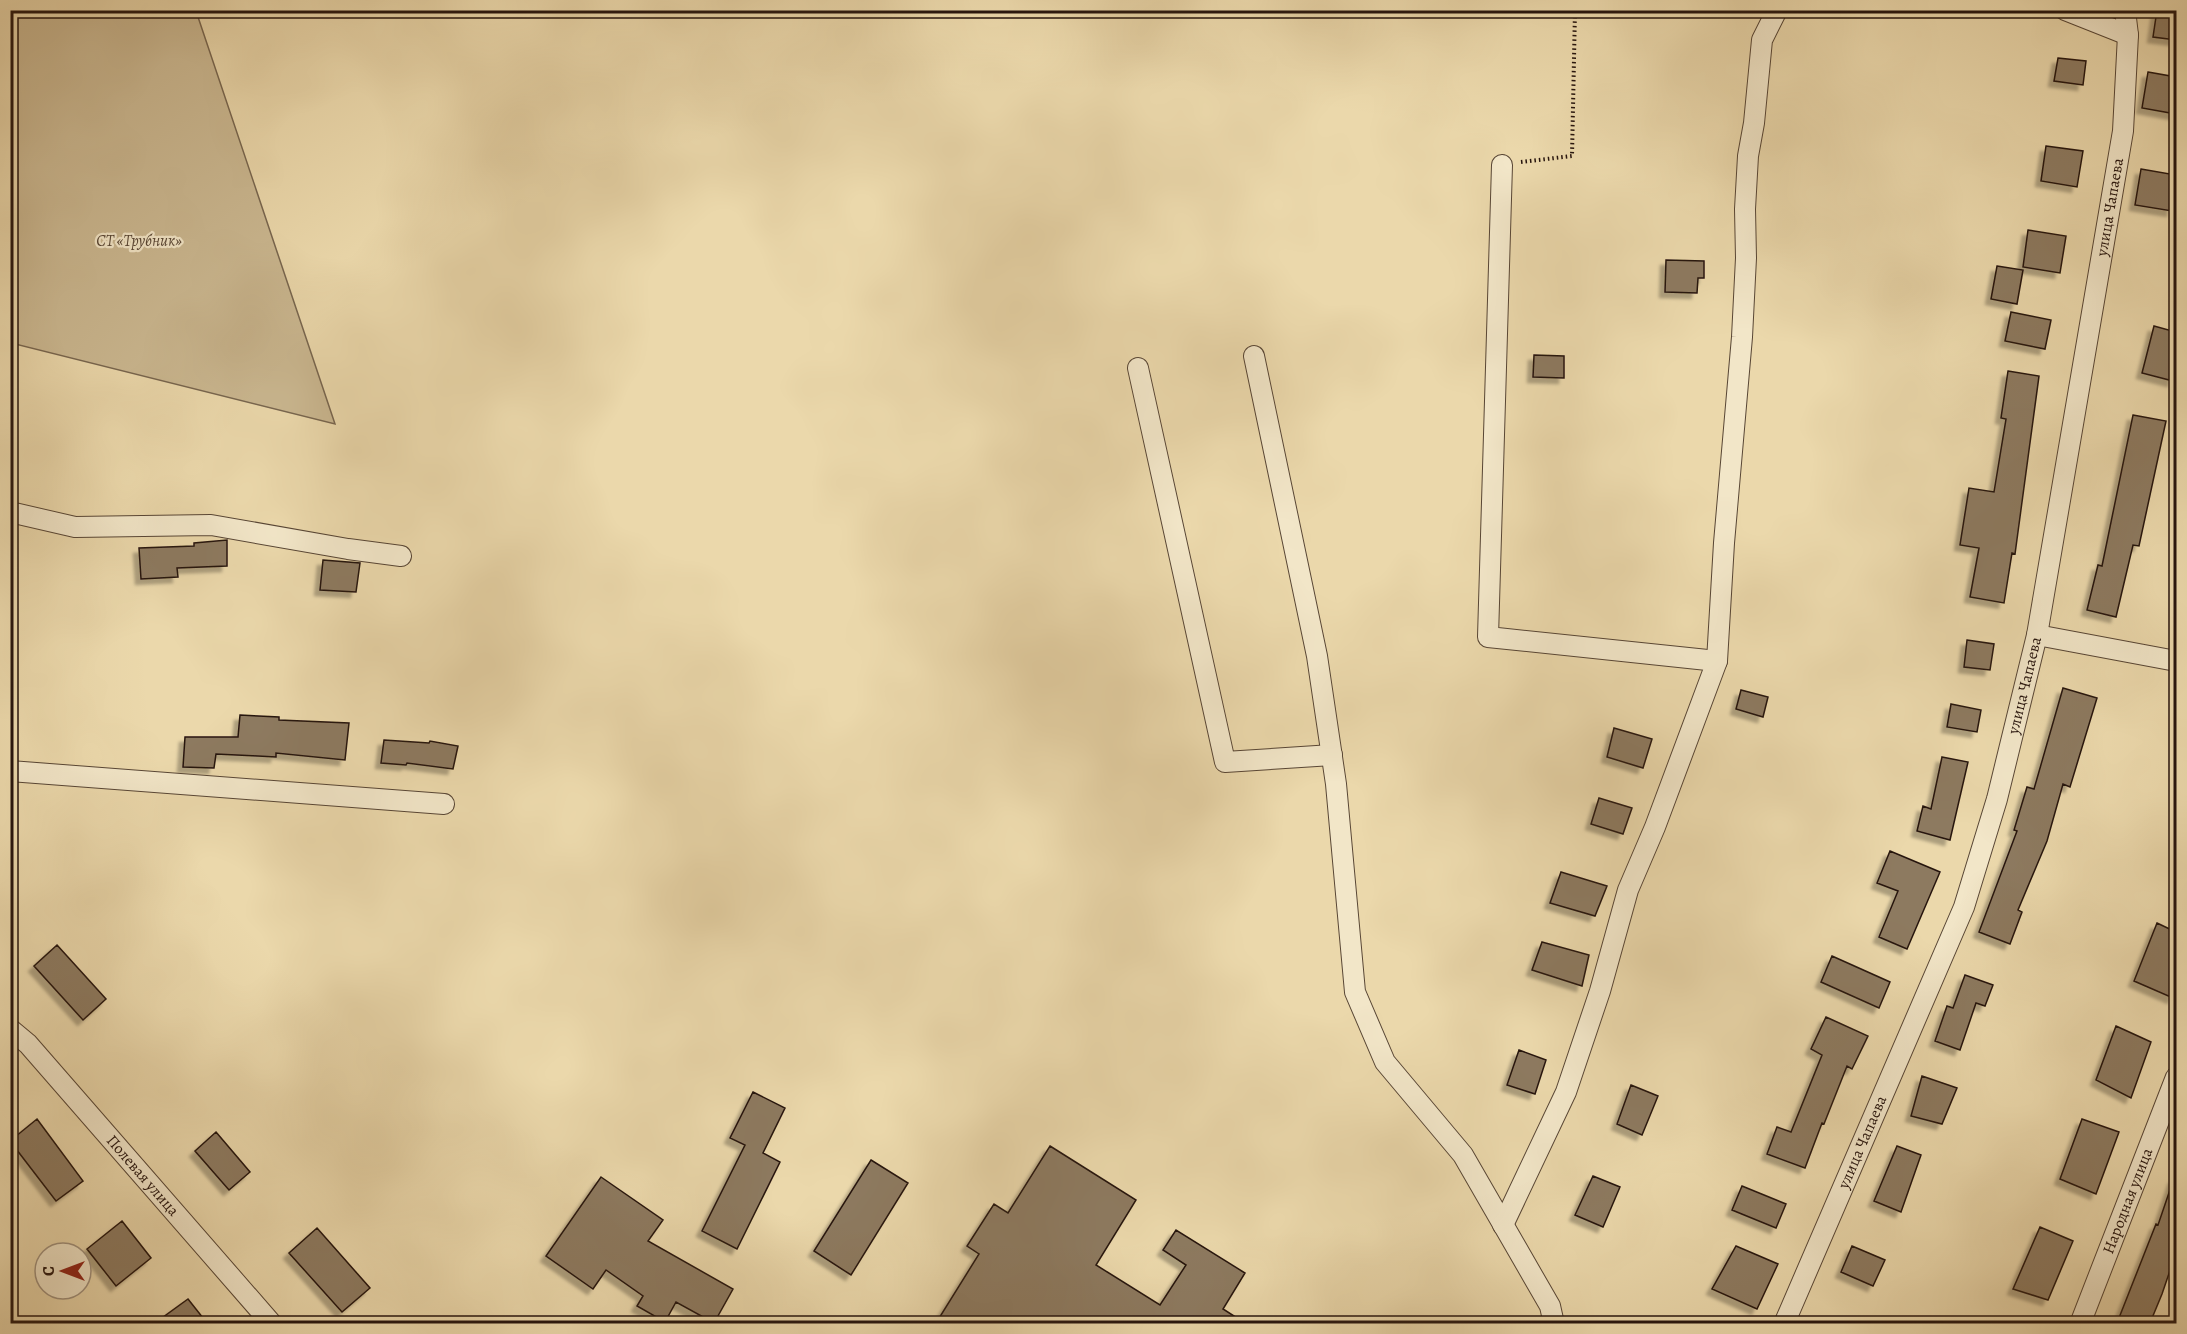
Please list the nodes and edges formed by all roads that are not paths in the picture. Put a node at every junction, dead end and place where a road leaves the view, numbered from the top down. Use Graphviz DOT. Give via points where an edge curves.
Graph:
graph roads {
  1 [pos="1777,10"];
  2 [pos="2065,10"];
  3 [pos="2125,10"];
  4 [pos="2128,34"];
  5 [pos="1502,165"];
  6 [pos="1254,356"];
  7 [pos="1138,368"];
  8 [pos="10,512"];
  9 [pos="401,556"];
  10 [pos="2037,635"];
  11 [pos="1717,661"];
  12 [pos="2176,661"];
  13 [pos="1332,755"];
  14 [pos="10,771"];
  15 [pos="444,804"];
  16 [pos="10,1029"];
  17 [pos="2176,1077"];
  18 [pos="1503,1225"];
  19 [pos="272,1323"];
  20 [pos="1554,1323"];
  21 [pos="1784,1323"];
  22 [pos="2080,1323"];
  1 -- 11 [label="street" via="1762,40 1748,156 1742,338"];
  2 -- 4 [label="street"];
  3 -- 4 [label="street, улица Чапаева"];
  4 -- 10 [label="street, улица Чапаева" via="2123,131"];
  5 -- 11 [label="street" via="1488,637"];
  6 -- 13 [label="street" via="1317,656"];
  7 -- 13 [label="street" via="1226,762"];
  8 -- 9 [label="street" via="75,527 211,525"];
  10 -- 12 [label="street"];
  10 -- 21 [label="street, улица Чапаева" via="1997,799 1964,907"];
  11 -- 18 [label="street" via="1628,890 1600,992 1566,1092"];
  13 -- 18 [label="street" via="1355,992 1384,1062 1463,1155"];
  14 -- 15 [label="street"];
  16 -- 19 [label="street, Полевая улица" via="28,1044"];
  17 -- 22 [label="street, Народная улица"];
  18 -- 20 [label="street" via="1550,1306"];
}
